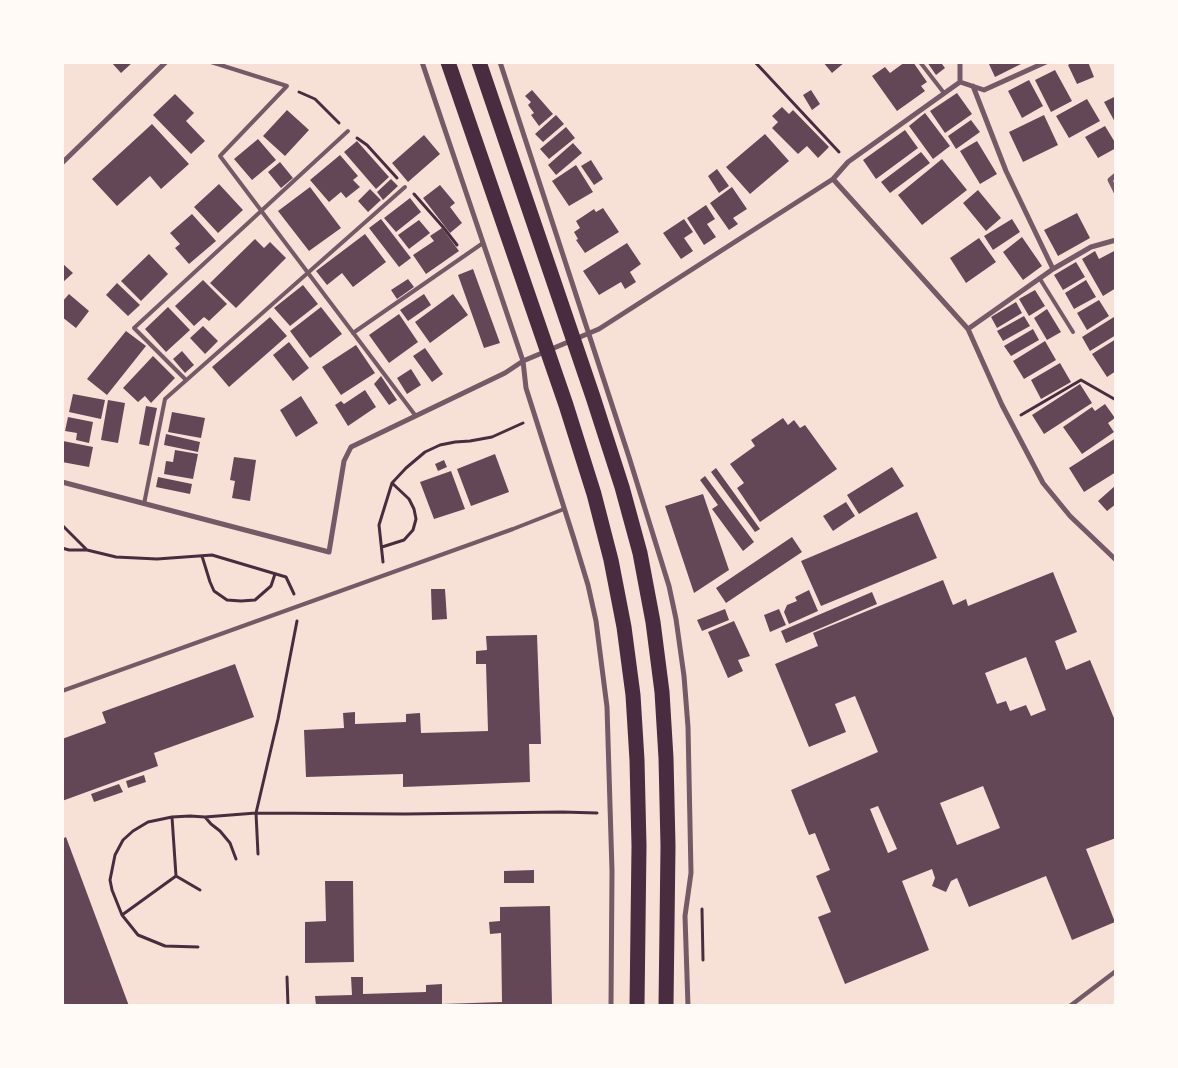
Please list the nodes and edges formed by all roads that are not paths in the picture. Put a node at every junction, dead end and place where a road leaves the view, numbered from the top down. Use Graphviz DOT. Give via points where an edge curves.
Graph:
graph roads {
  1 [pos="166,62"];
  2 [pos="211,62"];
  3 [pos="422,62"];
  4 [pos="448,62"];
  5 [pos="479,62"];
  6 [pos="500,62"];
  7 [pos="920,62"];
  8 [pos="960,62"];
  9 [pos="1046,62"];
  10 [pos="960,82"];
  11 [pos="973,86"];
  12 [pos="944,93"];
  13 [pos="348,132"];
  14 [pos="62,163"];
  15 [pos="1116,175"];
  16 [pos="833,178"];
  17 [pos="405,187"];
  18 [pos="1116,192"];
  19 [pos="262,211"];
  20 [pos="1116,240"];
  21 [pos="483,243"];
  22 [pos="1053,270"];
  23 [pos="308,273"];
  24 [pos="1040,279"];
  25 [pos="968,329"];
  26 [pos="1073,332"];
  27 [pos="353,333"];
  28 [pos="588,334"];
  29 [pos="523,361"];
  30 [pos="186,380"];
  31 [pos="415,416"];
  32 [pos="62,482"];
  33 [pos="144,504"];
  34 [pos="564,509"];
  35 [pos="1116,560"];
  36 [pos="62,691"];
  37 [pos="1116,971"];
  38 [pos="611,1006"];
  39 [pos="637,1006"];
  40 [pos="666,1006"];
  41 [pos="688,1006"];
  42 [pos="1070,1006"];
  1 -- 14 [label="street"];
  2 -- 19 [label="lane" via="287,86 220,156"];
  3 -- 21 [label="street"];
  4 -- 39 [label="highway" via="566,405 612,560 634,695 638,760"];
  5 -- 40 [label="highway" via="593,397 640,553 653,622 666,749"];
  6 -- 28 [label="street"];
  7 -- 12 [label="lane"];
  8 -- 10 [label="street"];
  9 -- 11 [label="street" via="984,90"];
  10 -- 11 [label="street"];
  10 -- 12 [label="street"];
  11 -- 22 [label="street" via="1006,170"];
  12 -- 16 [label="street" via="848,162"];
  13 -- 19 [label="lane"];
  15 -- 18 [label="street" via="1110,180"];
  16 -- 25 [label="street"];
  16 -- 28 [label="street" via="599,330"];
  17 -- 23 [label="lane"];
  19 -- 23 [label="lane"];
  19 -- 30 [label="lane" via="134,328"];
  20 -- 22 [label="street" via="1091,247"];
  21 -- 27 [label="lane"];
  21 -- 29 [label="street"];
  22 -- 24 [label="street"];
  23 -- 27 [label="lane"];
  23 -- 30 [label="lane"];
  24 -- 25 [label="street"];
  24 -- 26 [label="lane"];
  25 -- 35 [label="street" via="1002,406 1043,483 1070,516"];
  27 -- 31 [label="lane"];
  28 -- 29 [label="street"];
  28 -- 41 [label="street" via="669,586 676,619 688,727 691,873 686,916"];
  29 -- 31 [label="street" via="505,373"];
  29 -- 34 [label="street" via="526,388"];
  30 -- 33 [label="lane" via="165,399"];
  31 -- 33 [label="street" via="351,447 344,461 329,552"];
  32 -- 33 [label="street"];
  34 -- 36 [label="lane"];
  34 -- 38 [label="street" via="596,621 607,707 612,871"];
  37 -- 42 [label="street"];
}
